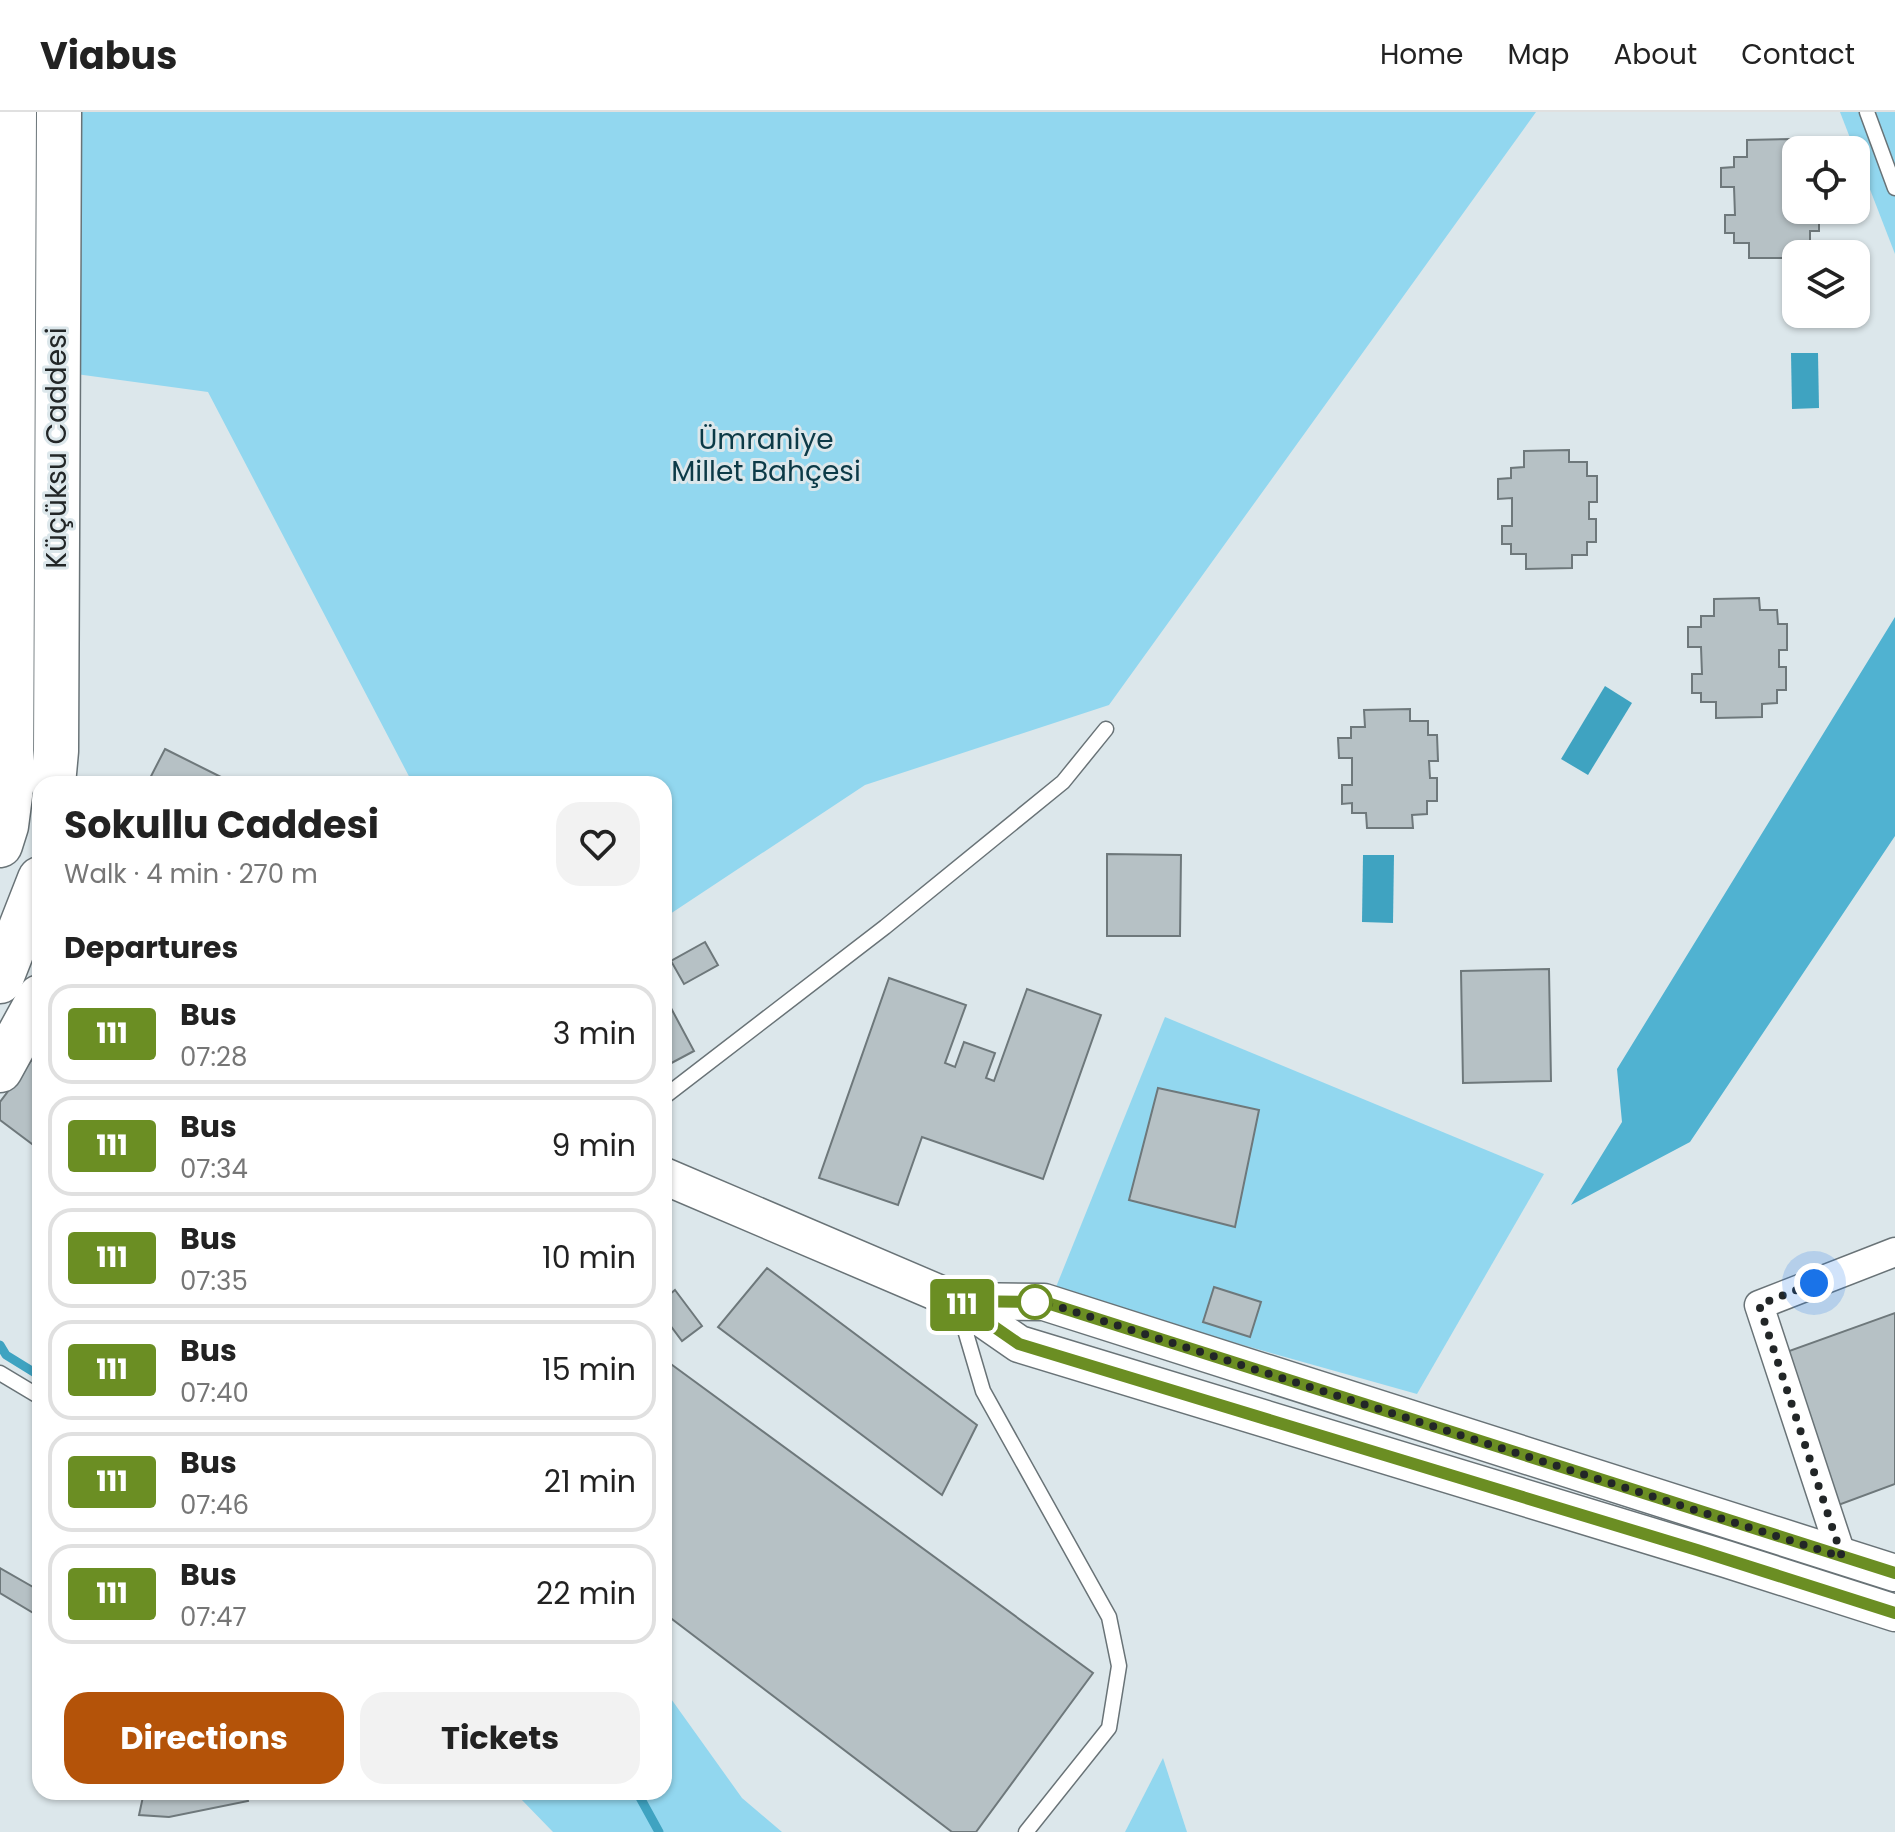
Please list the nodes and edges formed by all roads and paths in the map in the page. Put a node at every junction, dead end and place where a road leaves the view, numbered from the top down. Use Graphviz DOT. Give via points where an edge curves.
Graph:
graph roads {
  1 [pos="14,112"];
  2 [pos="59,112"];
  3 [pos="1867,112"];
  4 [pos="1895,188"];
  5 [pos="56,348"];
  6 [pos="6,349"];
  7 [pos="6,712"];
  8 [pos="1106,729"];
  9 [pos="54,776"];
  10 [pos="2,838"];
  11 [pos="32,859"];
  12 [pos="32,899"];
  13 [pos="0,981"];
  14 [pos="32,1012"];
  15 [pos="0,1070"];
  16 [pos="672,1091"];
  17 [pos="672,1179"];
  18 [pos="1895,1252"];
  19 [pos="957,1301"];
  20 [pos="0,1373"];
  21 [pos="32,1392"];
  22 [pos="1405,1417"];
  23 [pos="1387,1455"];
  24 [pos="1842,1557"];
  25 [pos="1895,1573"];
  26 [pos="1831,1593"];
  27 [pos="1895,1613"];
  28 [pos="1026,1832"];
  1 -- 6 [label="main road, Küçüksu Caddesi"];
  2 -- 5 [label="main road, Küçüksu Caddesi"];
  3 -- 4 [label="lane"];
  5 -- 6 [label="main road"];
  5 -- 9 [label="main road, Küçüksu Caddesi"];
  6 -- 7 [label="main road, Küçüksu Caddesi"];
  7 -- 10 [label="main road, Küçüksu Caddesi" via="11,788"];
  8 -- 16 [label="lane" via="1063,782"];
  10 -- 11 [label="main road"];
  12 -- 13 [label="main road"];
  14 -- 15 [label="main road"];
  17 -- 19 [label="street"];
  18 -- 24 [label="street" via="1759,1305"];
  19 -- 22 [label="street" via="1044,1302"];
  19 -- 23 [label="street" via="1019,1344"];
  19 -- 28 [label="lane" via="983,1391 1109,1617 1119,1666 1109,1728"];
  20 -- 21 [label="lane"];
  22 -- 23 [label="street"];
  22 -- 24 [label="street"];
  23 -- 26 [label="street"];
  24 -- 25 [label="street"];
  24 -- 26 [label="street"];
  26 -- 27 [label="street"];
}
